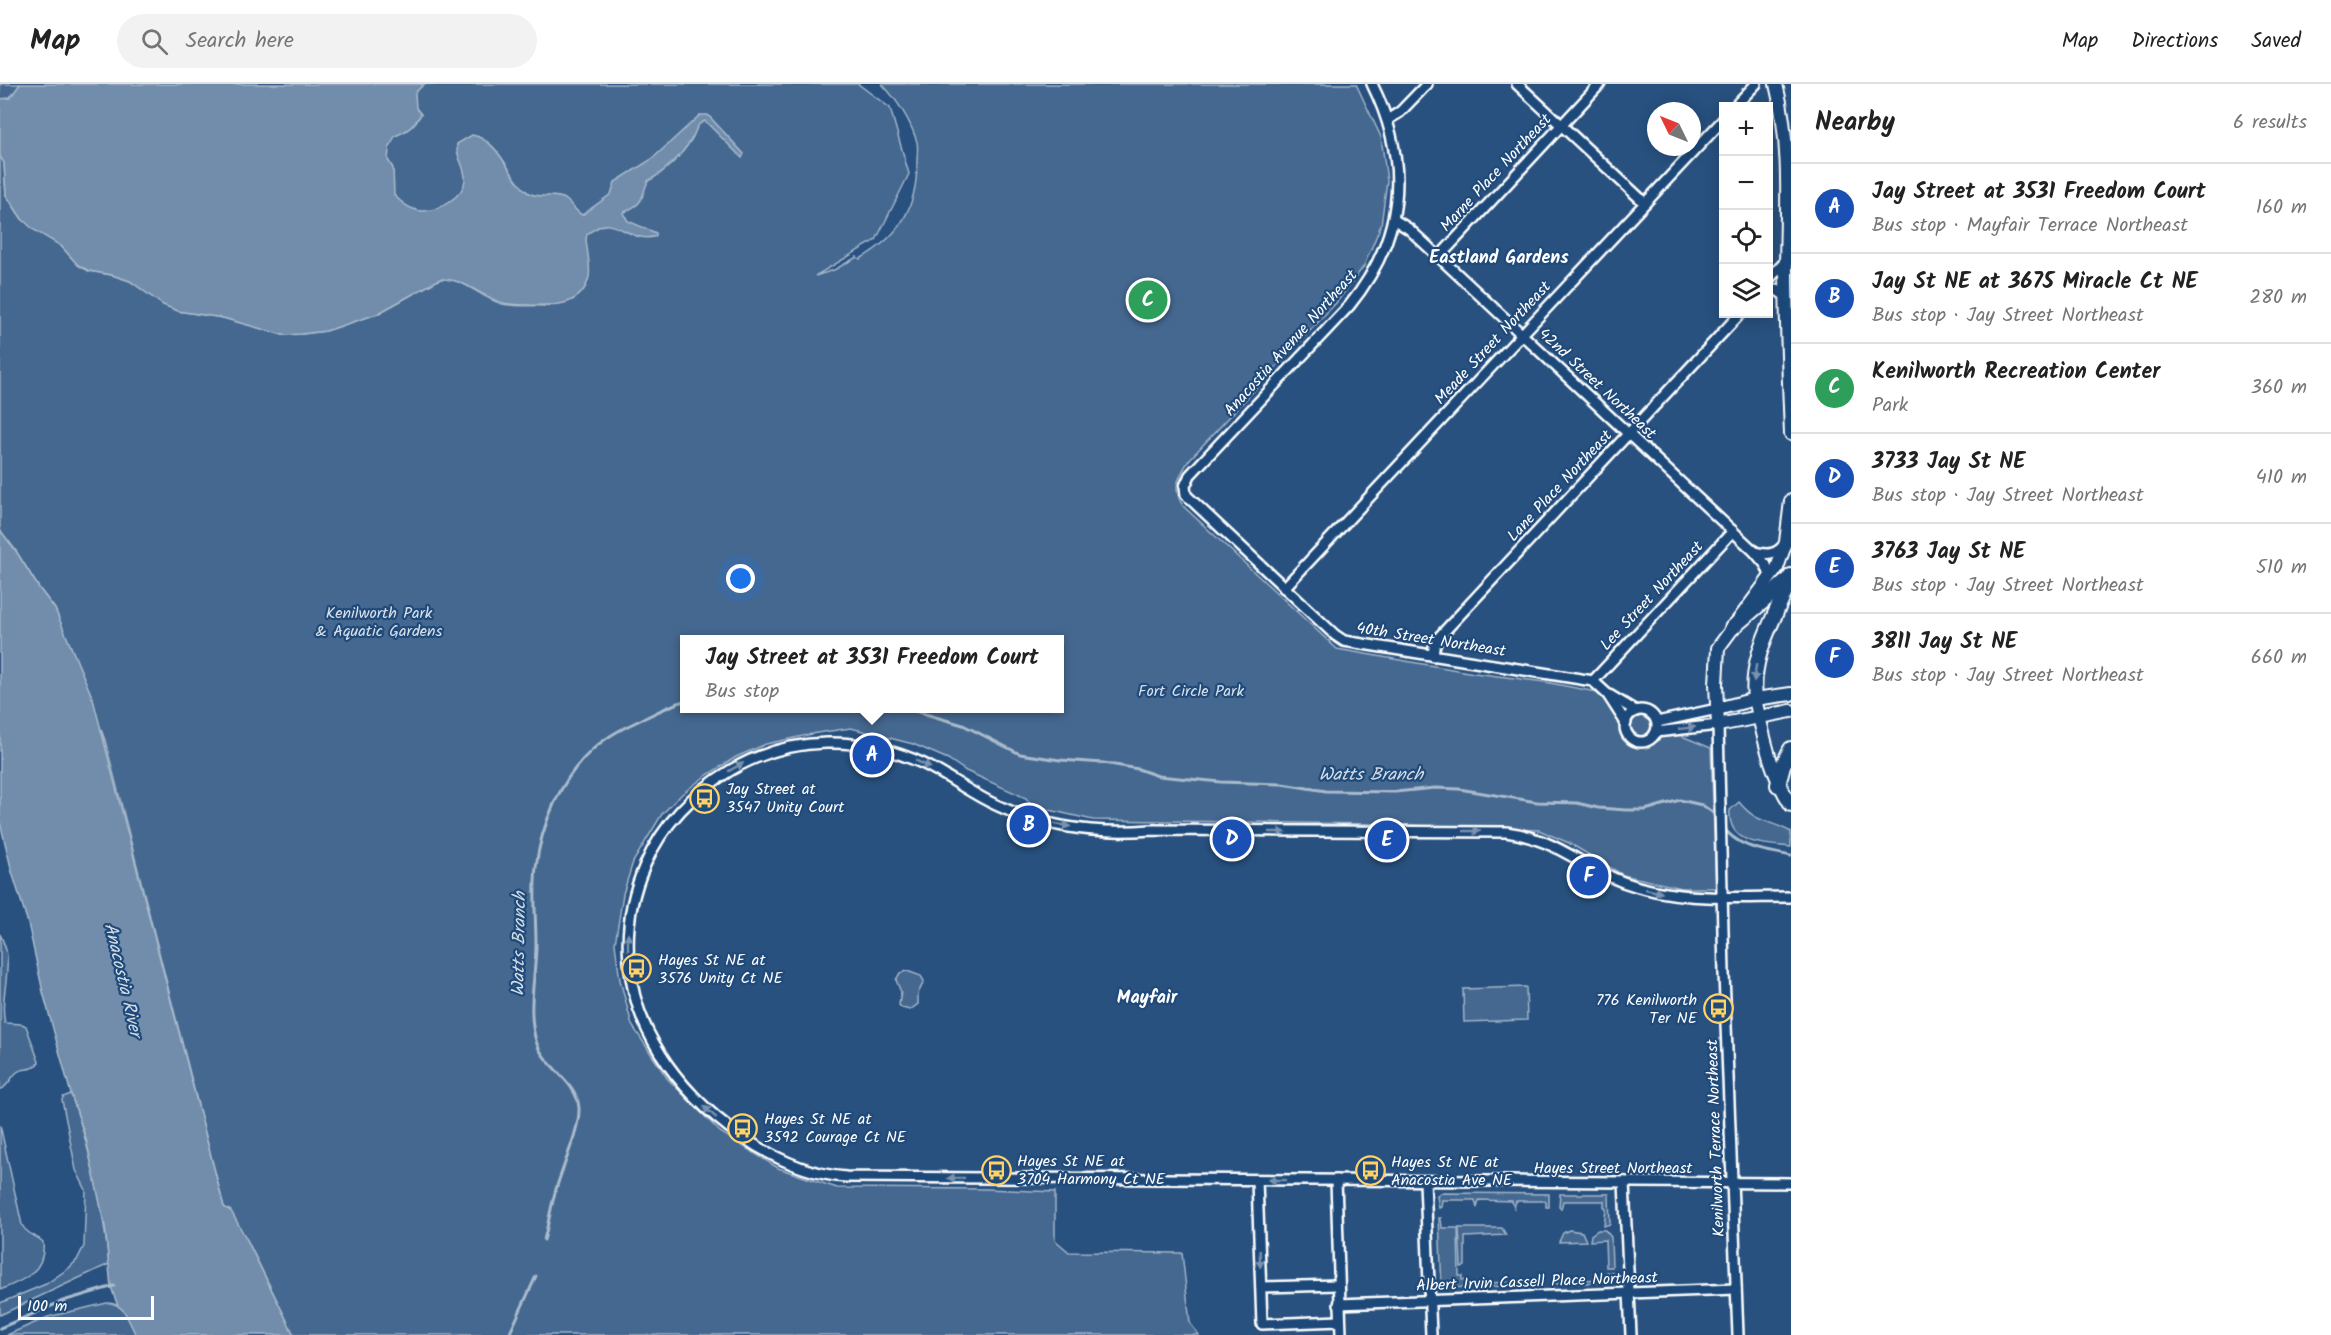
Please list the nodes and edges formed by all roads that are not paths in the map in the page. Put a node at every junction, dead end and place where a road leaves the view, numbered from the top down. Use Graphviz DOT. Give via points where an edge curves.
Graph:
graph roads {
  1 [pos="1372,84"];
  2 [pos="1427,84"];
  3 [pos="1517,84"];
  4 [pos="1600,84"];
  5 [pos="1755,84"];
  6 [pos="1776,84"];
  7 [pos="1739,102"];
  8 [pos="1387,120"];
  9 [pos="1719,124"];
  10 [pos="1561,125"];
  11 [pos="1645,203"];
  12 [pos="1394,219"];
  13 [pos="1439,256"];
  14 [pos="1786,261"];
  15 [pos="1773,275"];
  16 [pos="1773,290"];
  17 [pos="1786,297"];
  18 [pos="1736,318"];
  19 [pos="1522,334"];
  20 [pos="1628,434"];
  21 [pos="1791,434"];
  22 [pos="1791,501"];
  23 [pos="1192,502"];
  24 [pos="1732,531"];
  25 [pos="1786,542"];
  26 [pos="1755,552"];
  27 [pos="1791,577"];
  28 [pos="1771,578"];
  29 [pos="1284,588"];
  30 [pos="1732,628"];
  31 [pos="1433,656"];
  32 [pos="1593,681"];
  33 [pos="1606,693"];
  34 [pos="1791,694"];
  35 [pos="1755,699"];
  36 [pos="1717,708"];
  37 [pos="1636,711"];
  38 [pos="1791,711"];
  39 [pos="1759,717"];
  40 [pos="1657,722"];
  41 [pos="1626,723"];
  42 [pos="1718,725"];
  43 [pos="1656,732"];
  44 [pos="1791,749"];
  45 [pos="1778,785"];
  46 [pos="1791,805"];
  47 [pos="1723,897"];
  48 [pos="1791,897"];
  49 [pos="1257,1180"];
  50 [pos="1336,1180"];
  51 [pos="1425,1181"];
  52 [pos="1624,1182"];
  53 [pos="1791,1183"];
  54 [pos="1732,1184"];
  55 [pos="1338,1285"];
  56 [pos="1261,1287"];
  57 [pos="1736,1289"];
  58 [pos="1629,1293"];
  59 [pos="1430,1301"];
  60 [pos="1340,1304"];
  61 [pos="1340,1322"];
  62 [pos="1341,1335"];
  63 [pos="1431,1335"];
  64 [pos="1631,1335"];
  65 [pos="1738,1335"];
  1 -- 8 [label="street, Anacostia Avenue Northeast"];
  2 -- 8 [label="street"];
  3 -- 10 [label="street"];
  4 -- 10 [label="street, Marne Place Northeast"];
  5 -- 7 [label="street"];
  6 -- 14 [label="main road" via="1788,177"];
  8 -- 12 [label="street, Anacostia Avenue Northeast" via="1397,165"];
  9 -- 11 [label="street, Meade Street Northeast"];
  10 -- 11 [label="street"];
  10 -- 13 [label="street, Marne Place Northeast"];
  11 -- 19 [label="street, Meade Street Northeast"];
  12 -- 13 [label="street, 42nd Street Northeast"];
  12 -- 23 [label="street, Anacostia Avenue Northeast" via="1379,262 1355,298 1190,475 1185,486"];
  13 -- 19 [label="street, 42nd Street Northeast"];
  14 -- 15 [label="street"];
  14 -- 17 [label="main road"];
  16 -- 17 [label="street"];
  17 -- 21 [label="main road"];
  18 -- 20 [label="street, Lane Place Northeast"];
  19 -- 20 [label="street, 42nd Street Northeast"];
  19 -- 29 [label="street, Meade Street Northeast"];
  20 -- 24 [label="street, 42nd Street Northeast"];
  20 -- 31 [label="street, Lane Place Northeast" via="1440,636"];
  22 -- 25 [label="main road"];
  23 -- 29 [label="street, 40th Street Northeast"];
  24 -- 26 [label="street, 42nd Street Northeast"];
  24 -- 32 [label="street, Lee Street Northeast"];
  25 -- 26 [label="street" via="1769,554"];
  25 -- 28 [label="main road"];
  26 -- 28 [label="street, 42nd Street Northeast"];
  27 -- 30 [label="highway"];
  27 -- 35 [label="highway, one-way" via="1754,669"];
  28 -- 30 [label="main road"];
  29 -- 31 [label="street, 40th Street Northeast" via="1344,641"];
  30 -- 36 [label="main road" via="1716,654"];
  31 -- 32 [label="street, 40th Street Northeast"];
  32 -- 33 [label="street"];
  33 -- 37 [label="street"];
  33 -- 41 [label="street"];
  34 -- 35 [label="main road"];
  35 -- 36 [label="main road"];
  35 -- 39 [label="main road"];
  36 -- 40 [label="street"];
  36 -- 42 [label="main road"];
  37 -- 40 [label="street" via="1650,713"];
  37 -- 41 [label="street"];
  38 -- 39 [label="main road"];
  39 -- 42 [label="main road"];
  39 -- 45 [label="main road"];
  40 -- 43 [label="street"];
  41 -- 43 [label="street" via="1627,733 1639,742 1649,740"];
  43 -- 42 [label="street, one-way"];
  42 -- 47 [label="street, Kenilworth Terrace Northeast"];
  44 -- 45 [label="highway"];
  45 -- 46 [label="main road"];
  47 -- 48 [label="street, Hayes Street Northeast"];
  49 -- 47 [label="street, Hayes Street Northeast, one-way" via="846,1178 806,1169 758,1145 722,1122 679,1080 652,1040 635,996 628,952 631,907 644,868 667,827 701,791 739,765 819,742 862,744 896,753 926,765 1005,810 1050,823 1102,831 1506,832 1548,842 1604,874 1635,886 1672,894"];
  47 -- 54 [label="street, Kenilworth Terrace Northeast"];
  50 -- 49 [label="street, Hayes Street Northeast, one-way"];
  49 -- 56 [label="street, one-way"];
  50 -- 51 [label="street, Hayes Street Northeast"];
  50 -- 55 [label="street"];
  51 -- 52 [label="street, Hayes Street Northeast"];
  51 -- 59 [label="street"];
  52 -- 54 [label="street, Hayes Street Northeast"];
  52 -- 58 [label="street"];
  53 -- 54 [label="street, Hayes Street Northeast"];
  54 -- 57 [label="street, Kenilworth Terrace Northeast"];
  55 -- 56 [label="street"];
  55 -- 60 [label="street"];
  56 -- 61 [label="street" via="1262,1324"];
  57 -- 58 [label="street, Albert Irvin Cassell Place Northeast"];
  57 -- 65 [label="street, Kenilworth Terrace Northeast"];
  58 -- 59 [label="street, Albert Irvin Cassell Place Northeast"];
  58 -- 64 [label="street"];
  59 -- 60 [label="street, Albert Irvin Cassell Place Northeast"];
  59 -- 63 [label="street"];
  60 -- 61 [label="street"];
  61 -- 62 [label="street"];
}
